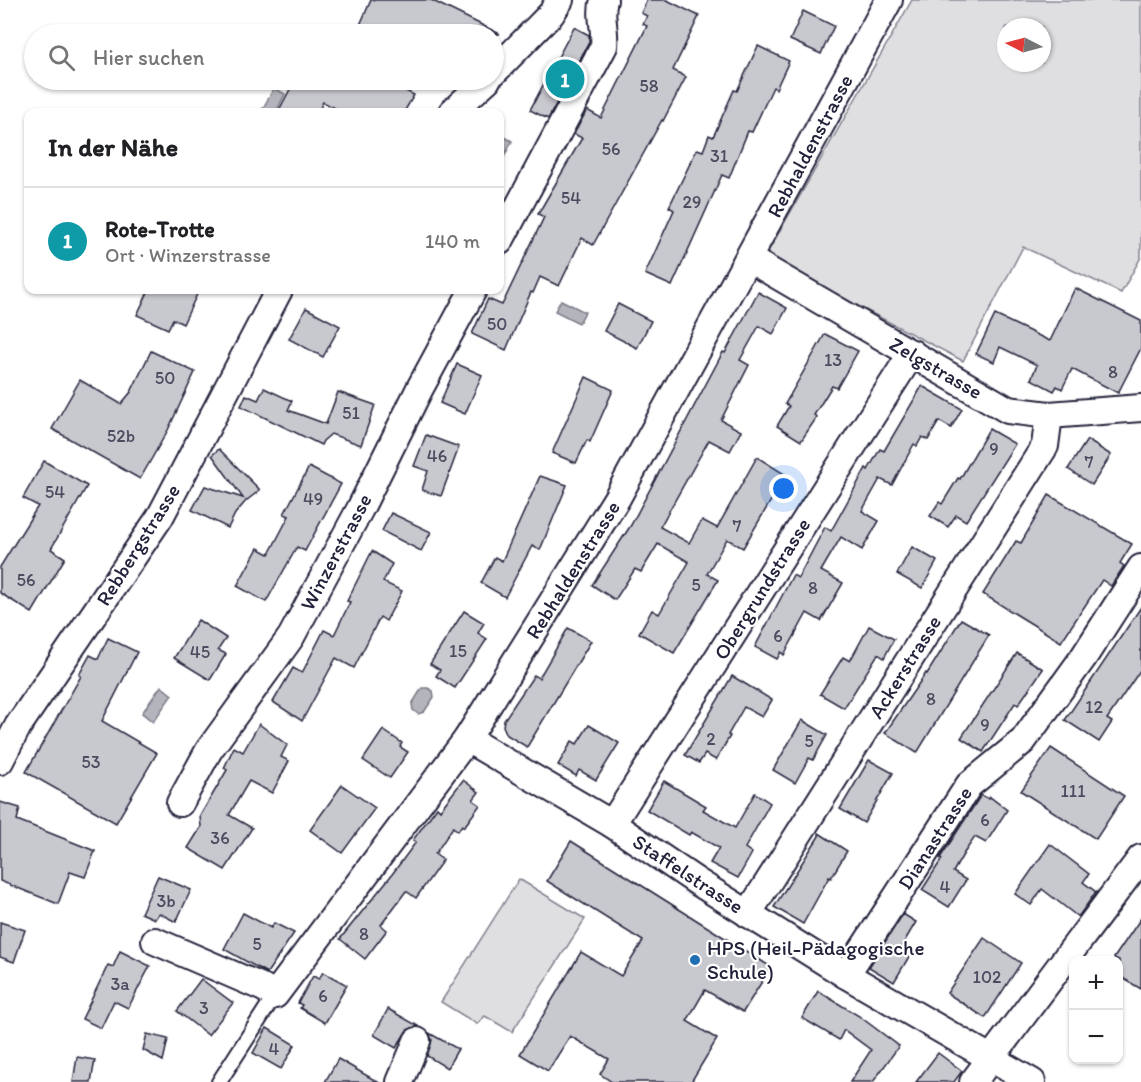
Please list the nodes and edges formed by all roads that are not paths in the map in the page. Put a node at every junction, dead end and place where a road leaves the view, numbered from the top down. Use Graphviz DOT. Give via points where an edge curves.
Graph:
graph roads {
  1 [pos="560,0"];
  2 [pos="604,0"];
  3 [pos="889,0"];
  4 [pos="504,62"];
  5 [pos="476,90"];
  6 [pos="456,108"];
  7 [pos="504,234"];
  8 [pos="749,259"];
  9 [pos="276,294"];
  10 [pos="471,294"];
  11 [pos="912,353"];
  12 [pos="1141,408"];
  13 [pos="1049,415"];
  14 [pos="1141,568"];
  15 [pos="467,739"];
  16 [pos="0,761"];
  17 [pos="180,803"];
  18 [pos="612,824"];
  19 [pos="1141,858"];
  20 [pos="748,914"];
  21 [pos="155,941"];
  22 [pos="846,975"];
  23 [pos="275,995"];
  24 [pos="417,1041"];
  25 [pos="991,1058"];
  26 [pos="219,1082"];
  27 [pos="400,1082"];
  28 [pos="973,1082"];
  29 [pos="1032,1082"];
  1 -- 4 [label="street"];
  2 -- 7 [label="street" via="604,46"];
  3 -- 8 [label="street, Rebhaldenstrasse"];
  5 -- 6 [label="street"];
  8 -- 11 [label="street, Zelgstrasse"];
  8 -- 15 [label="street, Rebhaldenstrasse" via="617,498"];
  9 -- 16 [label="street, Rebbergstrasse" via="160,517 18,726"];
  10 -- 17 [label="street, Winzerstrasse" via="291,636 209,750"];
  11 -- 13 [label="street, Zelgstrasse" via="1008,410"];
  11 -- 18 [label="street, Obergrundstrasse"];
  12 -- 13 [label="street, Zelgstrasse"];
  13 -- 20 [label="street, Ackerstrasse" via="1045,446"];
  14 -- 22 [label="street, Dianastrasse" via="1023,741 969,785"];
  15 -- 18 [label="street, Staffelstrasse"];
  15 -- 23 [label="street, Rebhaldenstrasse"];
  18 -- 20 [label="street, Staffelstrasse"];
  19 -- 25 [label="street"];
  20 -- 22 [label="street, Staffelstrasse"];
  21 -- 23 [label="street"];
  22 -- 25 [label="street, Staffelstrasse"];
  23 -- 26 [label="lane"];
  24 -- 27 [label="street"];
  25 -- 28 [label="street"];
  25 -- 29 [label="street, Staffelstrasse"];
}
